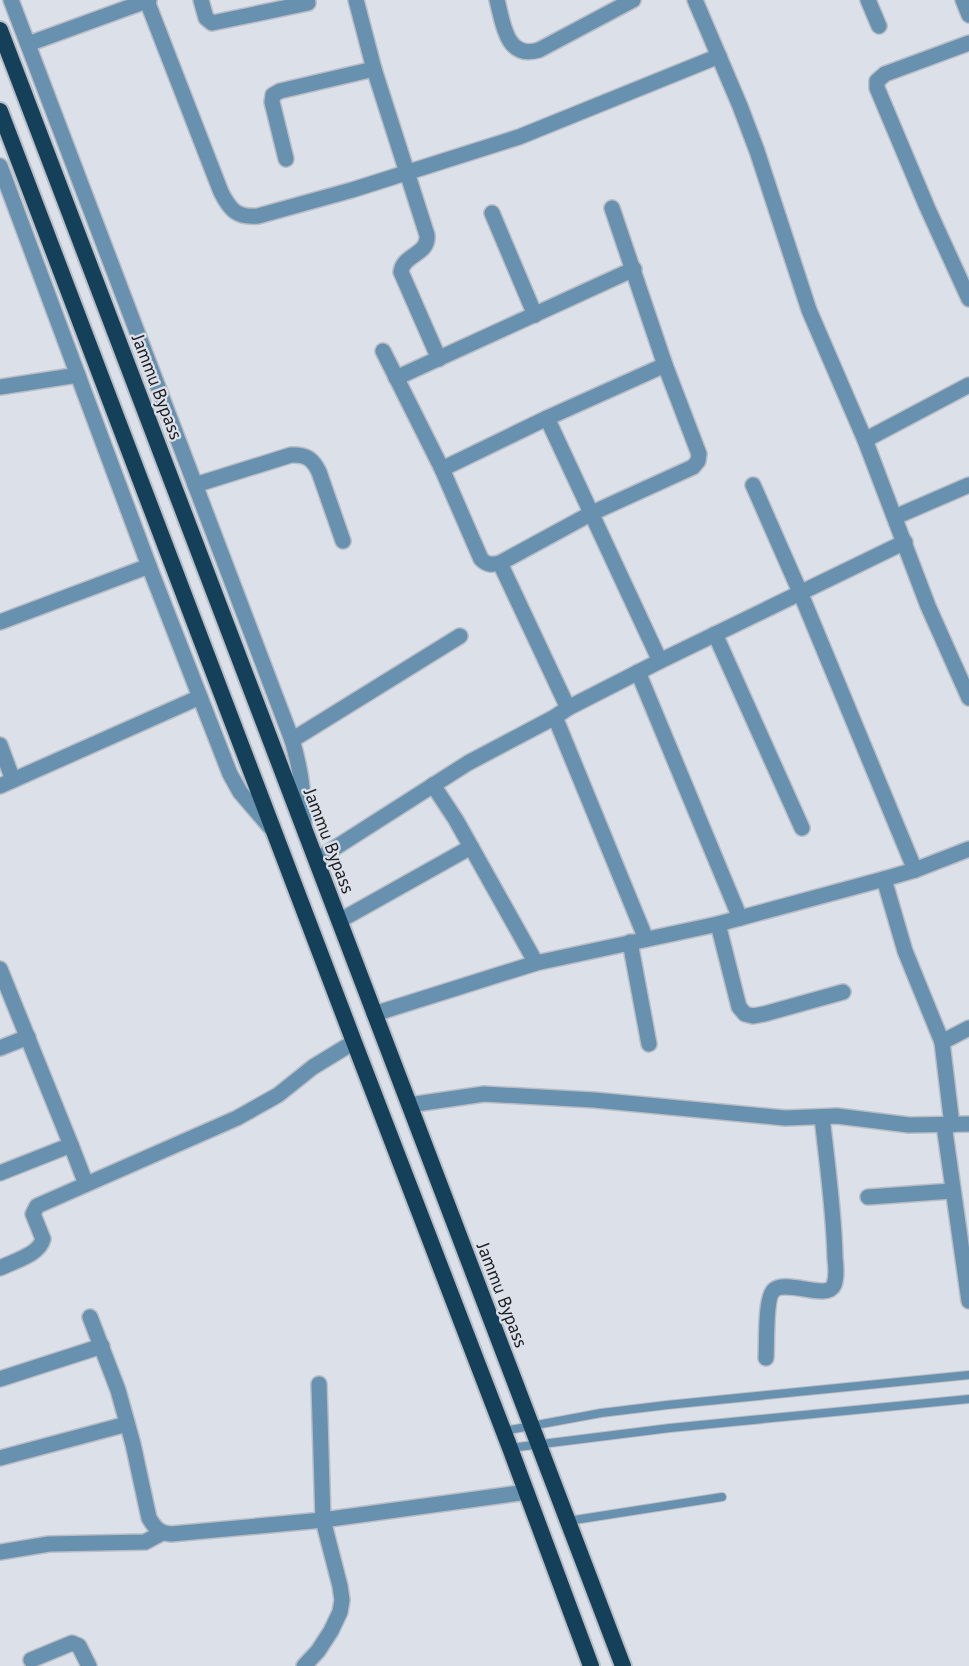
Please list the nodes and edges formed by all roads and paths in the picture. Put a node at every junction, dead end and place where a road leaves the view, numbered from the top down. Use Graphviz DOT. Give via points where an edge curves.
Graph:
graph roads {
  1 [pos="11,0"];
  2 [pos="148,0"];
  3 [pos="201,0"];
  4 [pos="356,0"];
  5 [pos="497,0"];
  6 [pos="695,0"];
  7 [pos="868,0"];
  8 [pos="963,0"];
  9 [pos="624,2"];
  10 [pos="308,3"];
  11 [pos="969,15"];
  12 [pos="879,26"];
  13 [pos="0,30"];
  14 [pos="969,43"];
  15 [pos="28,44"];
  16 [pos="719,56"];
  17 [pos="374,69"];
  18 [pos="0,111"];
  19 [pos="286,159"];
  20 [pos="1,173"];
  21 [pos="408,173"];
  22 [pos="612,208"];
  23 [pos="492,213"];
  24 [pos="634,269"];
  25 [pos="969,299"];
  26 [pos="535,315"];
  27 [pos="383,351"];
  28 [pos="439,359"];
  29 [pos="665,365"];
  30 [pos="78,375"];
  31 [pos="396,378"];
  32 [pos="969,385"];
  33 [pos="0,387"];
  34 [pos="547,418"];
  35 [pos="865,440"];
  36 [pos="442,468"];
  37 [pos="195,485"];
  38 [pos="753,485"];
  39 [pos="969,485"];
  40 [pos="592,513"];
  41 [pos="895,517"];
  42 [pos="343,541"];
  43 [pos="905,542"];
  44 [pos="500,563"];
  45 [pos="149,566"];
  46 [pos="801,592"];
  47 [pos="0,622"];
  48 [pos="715,634"];
  49 [pos="460,636"];
  50 [pos="660,661"];
  51 [pos="638,672"];
  52 [pos="200,697"];
  53 [pos="969,698"];
  54 [pos="561,713"];
  55 [pos="292,740"];
  56 [pos="0,745"];
  57 [pos="7,783"];
  58 [pos="433,784"];
  59 [pos="304,828"];
  60 [pos="802,828"];
  61 [pos="274,832"];
  62 [pos="471,847"];
  63 [pos="969,849"];
  64 [pos="316,860"];
  65 [pos="915,870"];
  66 [pos="884,879"];
  67 [pos="740,918"];
  68 [pos="339,921"];
  69 [pos="718,924"];
  70 [pos="646,939"];
  71 [pos="630,942"];
  72 [pos="536,963"];
  73 [pos="0,969"];
  74 [pos="843,992"];
  75 [pos="374,1014"];
  76 [pos="969,1028"];
  77 [pos="28,1037"];
  78 [pos="354,1042"];
  79 [pos="942,1042"];
  80 [pos="649,1044"];
  81 [pos="0,1048"];
  82 [pos="409,1105"];
  83 [pos="822,1117"];
  84 [pos="969,1124"];
  85 [pos="947,1125"];
  86 [pos="71,1145"];
  87 [pos="0,1173"];
  88 [pos="86,1184"];
  89 [pos="952,1191"];
  90 [pos="868,1197"];
  91 [pos="0,1268"];
  92 [pos="969,1301"];
  93 [pos="90,1317"];
  94 [pos="102,1346"];
  95 [pos="766,1358"];
  96 [pos="969,1375"];
  97 [pos="0,1378"];
  98 [pos="319,1384"];
  99 [pos="969,1399"];
  100 [pos="127,1424"];
  101 [pos="531,1426"];
  102 [pos="504,1431"];
  103 [pos="538,1444"];
  104 [pos="510,1448"];
  105 [pos="0,1458"];
  106 [pos="527,1492"];
  107 [pos="722,1497"];
  108 [pos="323,1520"];
  109 [pos="568,1521"];
  110 [pos="162,1533"];
  111 [pos="0,1552"];
  112 [pos="31,1660"];
  113 [pos="89,1666"];
  114 [pos="303,1666"];
  115 [pos="591,1666"];
  116 [pos="623,1666"];
  1 -- 15 [label="street"];
  2 -- 15 [label="street"];
  2 -- 21 [label="street" via="221,192 236,214 258,216"];
  3 -- 10 [label="street" via="206,18 212,23"];
  4 -- 17 [label="street"];
  5 -- 9 [label="street" via="510,42 530,53"];
  6 -- 16 [label="street"];
  7 -- 12 [label="street"];
  8 -- 11 [label="street"];
  13 -- 59 [label="highway, Jammu Bypass"];
  14 -- 25 [label="street" via="885,74 877,81 877,88"];
  15 -- 37 [label="street"];
  16 -- 21 [label="street" via="519,137"];
  16 -- 35 [label="street" via="757,151 809,310"];
  17 -- 19 [label="street" via="273,95"];
  17 -- 21 [label="street"];
  18 -- 61 [label="highway"];
  20 -- 30 [label="street"];
  21 -- 28 [label="street" via="428,240 425,248 402,266 401,272"];
  22 -- 24 [label="street"];
  23 -- 26 [label="street"];
  24 -- 26 [label="street"];
  24 -- 29 [label="street"];
  26 -- 28 [label="street"];
  27 -- 31 [label="street"];
  28 -- 31 [label="street"];
  29 -- 34 [label="street"];
  29 -- 40 [label="street" via="699,454 698,461 693,467"];
  30 -- 33 [label="street"];
  30 -- 45 [label="street"];
  31 -- 36 [label="street"];
  32 -- 35 [label="street"];
  34 -- 36 [label="street"];
  34 -- 40 [label="street"];
  35 -- 41 [label="street"];
  36 -- 44 [label="street" via="481,559 492,565"];
  37 -- 42 [label="street" via="301,455 315,463"];
  37 -- 55 [label="street"];
  38 -- 46 [label="street"];
  39 -- 41 [label="street"];
  40 -- 44 [label="street"];
  40 -- 50 [label="street"];
  41 -- 43 [label="street"];
  43 -- 46 [label="street"];
  43 -- 53 [label="street" via="928,606"];
  44 -- 54 [label="street"];
  45 -- 47 [label="street"];
  45 -- 52 [label="street"];
  46 -- 48 [label="street"];
  46 -- 65 [label="street"];
  48 -- 50 [label="street"];
  48 -- 60 [label="street"];
  49 -- 55 [label="street"];
  50 -- 51 [label="street"];
  51 -- 54 [label="street"];
  51 -- 67 [label="street"];
  52 -- 57 [label="street"];
  52 -- 61 [label="street" via="230,774"];
  54 -- 58 [label="street"];
  54 -- 70 [label="street"];
  55 -- 59 [label="street" via="304,796"];
  56 -- 57 [label="street"];
  58 -- 62 [label="street"];
  58 -- 64 [label="street"];
  59 -- 64 [label="highway, Jammu Bypass"];
  61 -- 78 [label="highway"];
  62 -- 68 [label="street"];
  62 -- 72 [label="street"];
  63 -- 65 [label="street"];
  64 -- 68 [label="highway, Jammu Bypass"];
  65 -- 66 [label="street"];
  66 -- 67 [label="street"];
  66 -- 79 [label="street" via="905,951"];
  67 -- 69 [label="street"];
  68 -- 75 [label="highway, Jammu Bypass"];
  69 -- 70 [label="street"];
  69 -- 74 [label="street" via="739,1007 745,1014 764,1014"];
  70 -- 71 [label="street"];
  71 -- 72 [label="street"];
  71 -- 80 [label="street"];
  72 -- 75 [label="street"];
  73 -- 77 [label="street"];
  75 -- 82 [label="highway, Jammu Bypass"];
  76 -- 79 [label="street"];
  77 -- 81 [label="street"];
  77 -- 86 [label="street"];
  78 -- 88 [label="street" via="257,1107"];
  78 -- 102 [label="highway"];
  79 -- 85 [label="street"];
  82 -- 83 [label="street" via="484,1094 661,1105 785,1118"];
  82 -- 101 [label="highway, Jammu Bypass"];
  83 -- 85 [label="street"];
  83 -- 95 [label="street" via="835,1242 834,1286 822,1291 784,1287 774,1290 770,1296"];
  84 -- 85 [label="street"];
  85 -- 89 [label="street"];
  86 -- 87 [label="street"];
  86 -- 88 [label="street"];
  88 -- 91 [label="street" via="35,1208 34,1218 43,1239 41,1246"];
  89 -- 90 [label="street"];
  89 -- 92 [label="street"];
  93 -- 94 [label="street"];
  94 -- 97 [label="street"];
  94 -- 100 [label="street"];
  96 -- 101 [label="lane" via="667,1405"];
  98 -- 108 [label="street"];
  99 -- 103 [label="lane"];
  100 -- 105 [label="street"];
  100 -- 110 [label="street" via="149,1518"];
  101 -- 102 [label="lane"];
  101 -- 103 [label="highway, Jammu Bypass"];
  102 -- 104 [label="highway"];
  103 -- 104 [label="lane"];
  103 -- 109 [label="highway, Jammu Bypass"];
  104 -- 106 [label="highway"];
  106 -- 108 [label="street"];
  106 -- 115 [label="highway"];
  107 -- 109 [label="lane"];
  108 -- 110 [label="street"];
  108 -- 114 [label="street" via="342,1600 332,1631"];
  109 -- 116 [label="highway, Jammu Bypass"];
  110 -- 111 [label="street" via="145,1542 49,1544"];
  112 -- 113 [label="street" via="72,1643 79,1646"];
}
